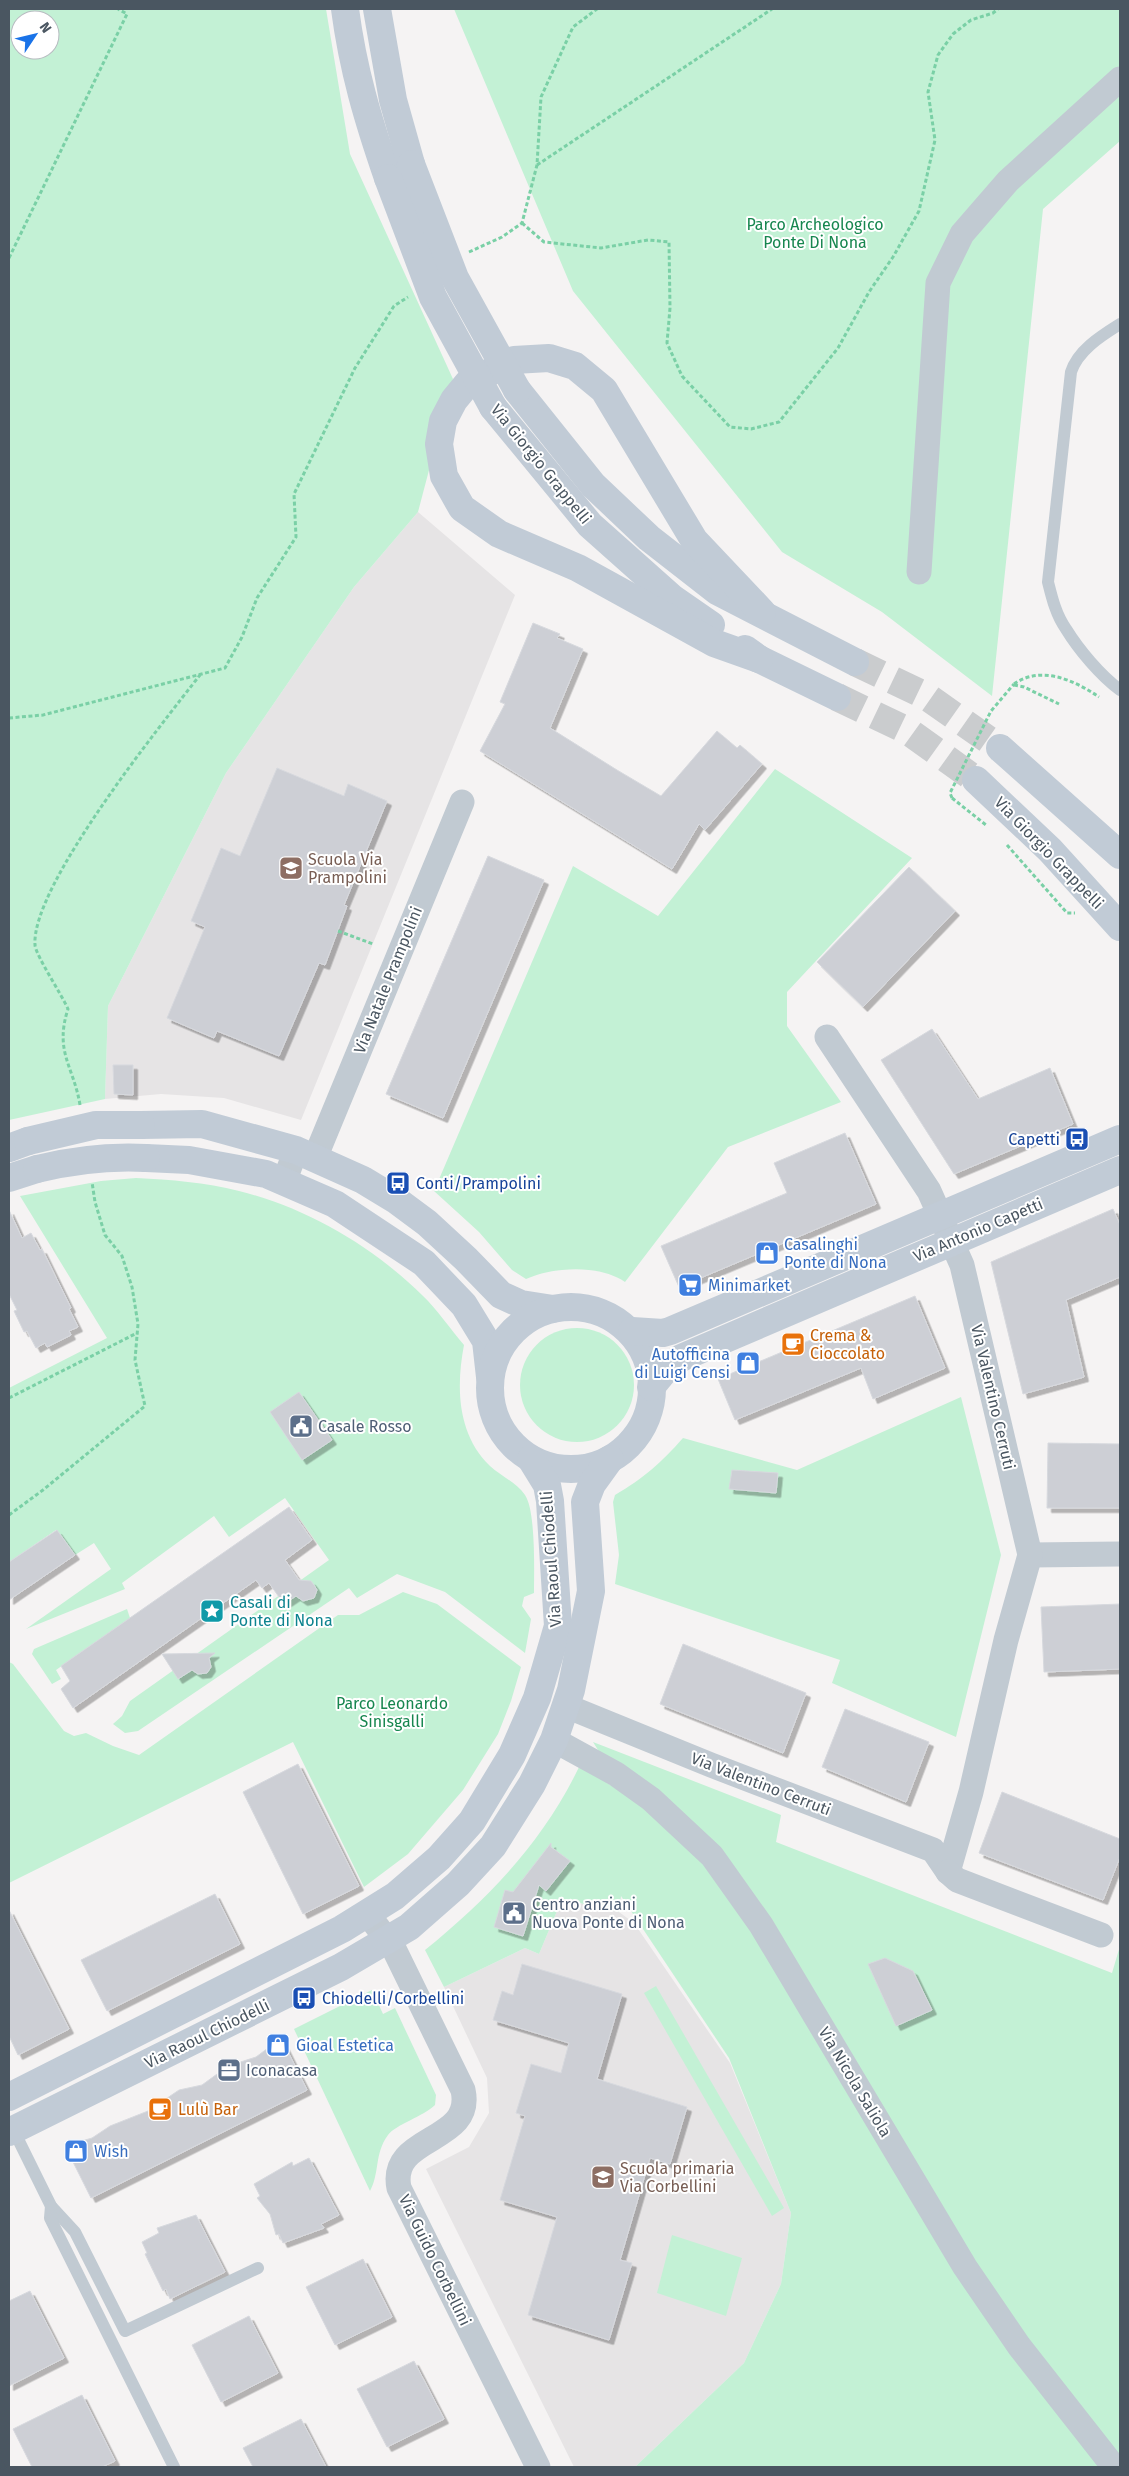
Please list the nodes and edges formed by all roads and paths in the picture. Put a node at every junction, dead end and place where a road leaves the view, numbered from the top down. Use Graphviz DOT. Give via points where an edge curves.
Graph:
graph roads {
  1 [pos="118,9"];
  2 [pos="345,9"];
  3 [pos="377,9"];
  4 [pos="596,9"];
  5 [pos="772,9"];
  6 [pos="998,9"];
  7 [pos="1120,79"];
  8 [pos="537,165"];
  9 [pos="522,223"];
  10 [pos="467,253"];
  11 [pos="9,258"];
  12 [pos="394,306"];
  13 [pos="1120,324"];
  14 [pos="919,572"];
  15 [pos="762,612"];
  16 [pos="759,659"];
  17 [pos="856,662"];
  18 [pos="1014,684"];
  19 [pos="1080,684"];
  20 [pos="1120,690"];
  21 [pos="837,697"];
  22 [pos="1059,704"];
  23 [pos="9,718"];
  24 [pos="1000,748"];
  25 [pos="976,780"];
  26 [pos="462,802"];
  27 [pos="992,830"];
  28 [pos="1005,843"];
  29 [pos="1120,855"];
  30 [pos="1083,914"];
  31 [pos="1120,927"];
  32 [pos="338,931"];
  33 [pos="373,944"];
  34 [pos="827,1036"];
  35 [pos="1120,1139"];
  36 [pos="18,1145"];
  37 [pos="306,1154"];
  38 [pos="1120,1170"];
  39 [pos="9,1178"];
  40 [pos="284,1182"];
  41 [pos="940,1215"];
  42 [pos="951,1241"];
  43 [pos="553,1309"];
  44 [pos="632,1331"];
  45 [pos="138,1332"];
  46 [pos="490,1384"];
  47 [pos="651,1387"];
  48 [pos="9,1398"];
  49 [pos="531,1459"];
  50 [pos="610,1459"];
  51 [pos="1120,1554"];
  52 [pos="1030,1555"];
  53 [pos="566,1706"];
  54 [pos="554,1740"];
  55 [pos="948,1872"];
  56 [pos="367,1913"];
  57 [pos="1102,1935"];
  58 [pos="387,1940"];
  59 [pos="9,2097"];
  60 [pos="10,2127"];
  61 [pos="51,2206"];
  62 [pos="258,2268"];
  63 [pos="174,2467"];
  64 [pos="538,2467"];
  65 [pos="1114,2467"];
  1 -- 11 [label="path" via="127,14"];
  2 -- 16 [label="main road, Via Giorgio Grappelli, bridge" via="365,112 388,178 433,297 493,406 590,525 672,598"];
  3 -- 15 [label="main road, Via Giorgio Grappelli, bridge" via="393,100 412,164 455,278 517,390 593,485 649,538 717,590"];
  4 -- 8 [label="path" via="573,27 541,97"];
  5 -- 8 [label="path"];
  6 -- 9 [label="path" via="971,20 953,34 938,55 928,92 935,140 919,211 838,348 779,422 751,429 730,427 682,376 667,343 669,242 648,240 601,248 544,242"];
  7 -- 14 [label="street" via="1008,180 962,234 938,283"];
  8 -- 9 [label="path"];
  9 -- 10 [label="path" via="502,237"];
  12 -- 23 [label="path" via="355,368 297,487 294,494 296,537 258,598 225,668 43,715"];
  13 -- 20 [label="lane" via="1098,338 1074,363 1071,372 1048,582 1065,629"];
  15 -- 16 [label="main road" via="694,540 604,390 575,366 549,358 514,360 468,383 454,400 443,421 439,444 444,476 462,508 499,534 578,568 714,643"];
  15 -- 17 [label="main road, Via Giorgio Grappelli"];
  16 -- 21 [label="main road, Via Giorgio Grappelli"];
  18 -- 19 [label="path" via="1039,675"];
  18 -- 22 [label="path"];
  18 -- 27 [label="path, bridge" via="991,711 950,793"];
  24 -- 29 [label="main road"];
  25 -- 31 [label="main road, Via Giorgio Grappelli" via="1050,850"];
  26 -- 37 [label="street, Via Natale Prampolini"];
  28 -- 30 [label="path" via="1067,913"];
  32 -- 33 [label="path"];
  34 -- 41 [label="street, Via Antonio Capetti" via="929,1191"];
  35 -- 41 [label="main road, Via Antonio Capetti"];
  36 -- 37 [label="main road, bridge" via="96,1125 202,1124"];
  37 -- 40 [label="street, Via Natale Prampolini"];
  37 -- 43 [label="main road" via="364,1180 396,1200 426,1222 501,1296 521,1304"];
  38 -- 42 [label="main road, Via Antonio Capetti"];
  39 -- 40 [label="main road, bridge" via="81,1159 114,1156 189,1160 266,1174"];
  40 -- 46 [label="main road" via="335,1204 424,1263 464,1305 483,1333"];
  41 -- 42 [label="street, Via Valentino Cerruti"];
  41 -- 44 [label="main road, Via Antonio Capetti" via="670,1331"];
  42 -- 47 [label="main road, Via Antonio Capetti" via="681,1358"];
  42 -- 52 [label="street, Via Valentino Cerruti" via="962,1265"];
  43 -- 44 [label="main road" via="578,1305 617,1318"];
  43 -- 46 [label="main road" via="528,1322 509,1340 496,1360"];
  44 -- 47 [label="main road" via="644,1348"];
  45 -- 48 [label="path"];
  46 -- 49 [label="main road" via="493,1417 501,1435 516,1451"];
  47 -- 50 [label="main road" via="647,1412 638,1434"];
  49 -- 50 [label="main road" via="553,1468 571,1470 590,1468"];
  49 -- 56 [label="main road, Via Raoul Chiodelli" via="547,1485 550,1501 558,1626 537,1698 512,1755 472,1821 439,1858 395,1896"];
  50 -- 53 [label="main road, Via Raoul Chiodelli" via="592,1484 585,1502 591,1591"];
  51 -- 52 [label="street"];
  52 -- 55 [label="street, Via Valentino Cerruti"];
  53 -- 54 [label="main road, Via Raoul Chiodelli"];
  53 -- 55 [label="street, Via Valentino Cerruti" via="711,1766 933,1850"];
  54 -- 58 [label="main road, Via Raoul Chiodelli" via="532,1784 493,1846 458,1884 409,1927"];
  54 -- 65 [label="street, Via Nicola Saliola" via="616,1774 651,1799 712,1856 761,1925 965,2267 1019,2346"];
  55 -- 57 [label="street, Via Valentino Cerruti" via="958,1880"];
  56 -- 58 [label="street, Via Guido Corbellini"];
  56 -- 59 [label="main road, Via Raoul Chiodelli" via="326,1938"];
  58 -- 60 [label="main road, Via Raoul Chiodelli" via="338,1969"];
  58 -- 64 [label="street, Via Guido Corbellini" via="434,2030 464,2098 461,2115 454,2123 410,2153 400,2165 399,2188"];
  60 -- 61 [label="lane"];
  61 -- 62 [label="lane" via="75,2232 125,2332"];
  61 -- 63 [label="lane" via="50,2218"];
}
